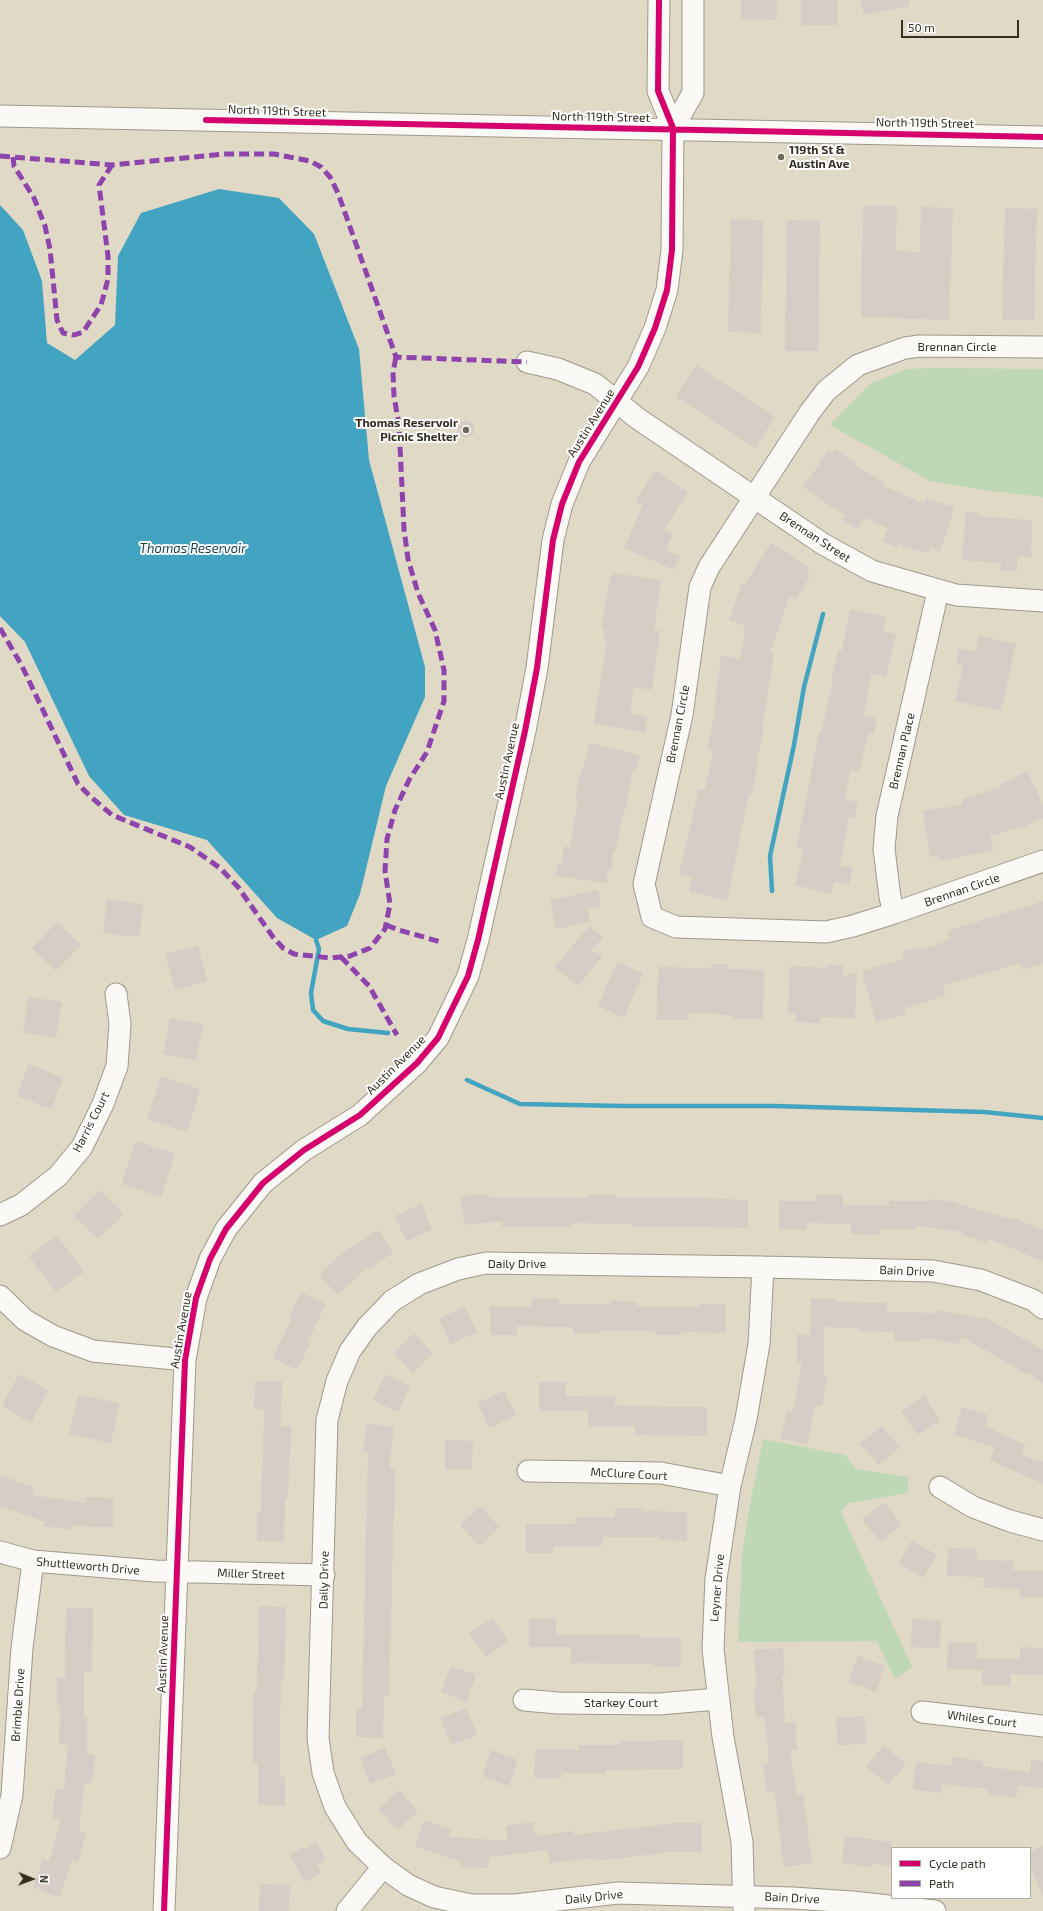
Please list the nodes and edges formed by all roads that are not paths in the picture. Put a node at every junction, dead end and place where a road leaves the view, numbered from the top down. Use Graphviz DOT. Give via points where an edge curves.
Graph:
graph roads {
  1 [pos="658,0"];
  2 [pos="693,0"];
  3 [pos="0,116"];
  4 [pos="674,128"];
  5 [pos="1043,137"];
  6 [pos="1043,347"];
  7 [pos="527,362"];
  8 [pos="617,402"];
  9 [pos="755,498"];
  10 [pos="938,591"];
  11 [pos="1043,601"];
  12 [pos="1043,861"];
  13 [pos="894,913"];
  14 [pos="116,994"];
  15 [pos="0,1214"];
  16 [pos="763,1266"];
  17 [pos="0,1296"];
  18 [pos="1043,1308"];
  19 [pos="185,1360"];
  20 [pos="528,1471"];
  21 [pos="730,1486"];
  22 [pos="940,1487"];
  23 [pos="1043,1530"];
  24 [pos="0,1552"];
  25 [pos="33,1561"];
  26 [pos="178,1572"];
  27 [pos="324,1575"];
  28 [pos="717,1698"];
  29 [pos="524,1700"];
  30 [pos="922,1712"];
  31 [pos="1043,1726"];
  32 [pos="0,1848"];
  33 [pos="383,1867"];
  34 [pos="744,1903"];
  35 [pos="164,1911"];
  36 [pos="347,1911"];
  37 [pos="935,1911"];
  1 -- 4 [label="street" via="658,91"];
  2 -- 4 [label="street" via="692,93"];
  3 -- 4 [label="street, North 119th Street"];
  4 -- 5 [label="street, North 119th Street"];
  4 -- 8 [label="street, Austin Avenue" via="672,250 667,290 655,328 638,367"];
  6 -- 9 [label="street, Brennan Circle" via="920,346 905,348 858,365 826,391"];
  7 -- 8 [label="street, Brennan Street" via="558,369 591,382"];
  8 -- 9 [label="street, Brennan Street"];
  8 -- 19 [label="street, Austin Avenue" via="578,462 562,504 554,540 537,668 525,732 478,940 468,976 454,1008 438,1038 417,1063 360,1115 304,1150 264,1183 226,1229 210,1259 196,1298"];
  9 -- 10 [label="street, Brennan Street" via="823,544 865,568"];
  9 -- 13 [label="street, Brennan Circle" via="709,567 700,587 682,715 644,884 652,917 676,927 826,932"];
  10 -- 11 [label="street, Brennan Street" via="971,597"];
  10 -- 13 [label="street, Brennan Place" via="887,816 884,849"];
  12 -- 13 [label="street, Brennan Circle"];
  14 -- 15 [label="street, Harris Court" via="120,1024 117,1066 103,1104 82,1147 58,1176 21,1205"];
  16 -- 18 [label="street, Bain Drive" via="933,1271 981,1280 1033,1300"];
  16 -- 21 [label="street, Leyner Drive" via="759,1344 746,1419"];
  16 -- 27 [label="street, Daily Drive" via="486,1263 458,1269 419,1284 392,1301 367,1327 350,1351 337,1381 328,1420"];
  17 -- 19 [label="street" via="25,1320 53,1336 93,1351"];
  19 -- 26 [label="street, Austin Avenue"];
  20 -- 21 [label="street, McClure Court" via="661,1473"];
  21 -- 28 [label="street, Leyner Drive" via="716,1579 714,1649"];
  22 -- 23 [label="street" via="973,1507 1010,1522"];
  24 -- 25 [label="street, Shuttleworth Drive"];
  25 -- 26 [label="street, Shuttleworth Drive"];
  25 -- 32 [label="street, Brimble Drive" via="22,1648 12,1795"];
  26 -- 27 [label="street, Miller Street"];
  26 -- 35 [label="street, Austin Avenue"];
  27 -- 33 [label="street, Daily Drive" via="318,1738 323,1773 335,1807 357,1842"];
  28 -- 29 [label="street, Starkey Court" via="659,1704"];
  28 -- 34 [label="street, Leyner Drive" via="742,1842"];
  30 -- 31 [label="street, Whiles Court"];
  33 -- 34 [label="street, Daily Drive" via="408,1885 434,1897 471,1905 515,1905 618,1893"];
  33 -- 36 [label="street"];
  34 -- 37 [label="street, Bain Drive" via="852,1902"];
}
